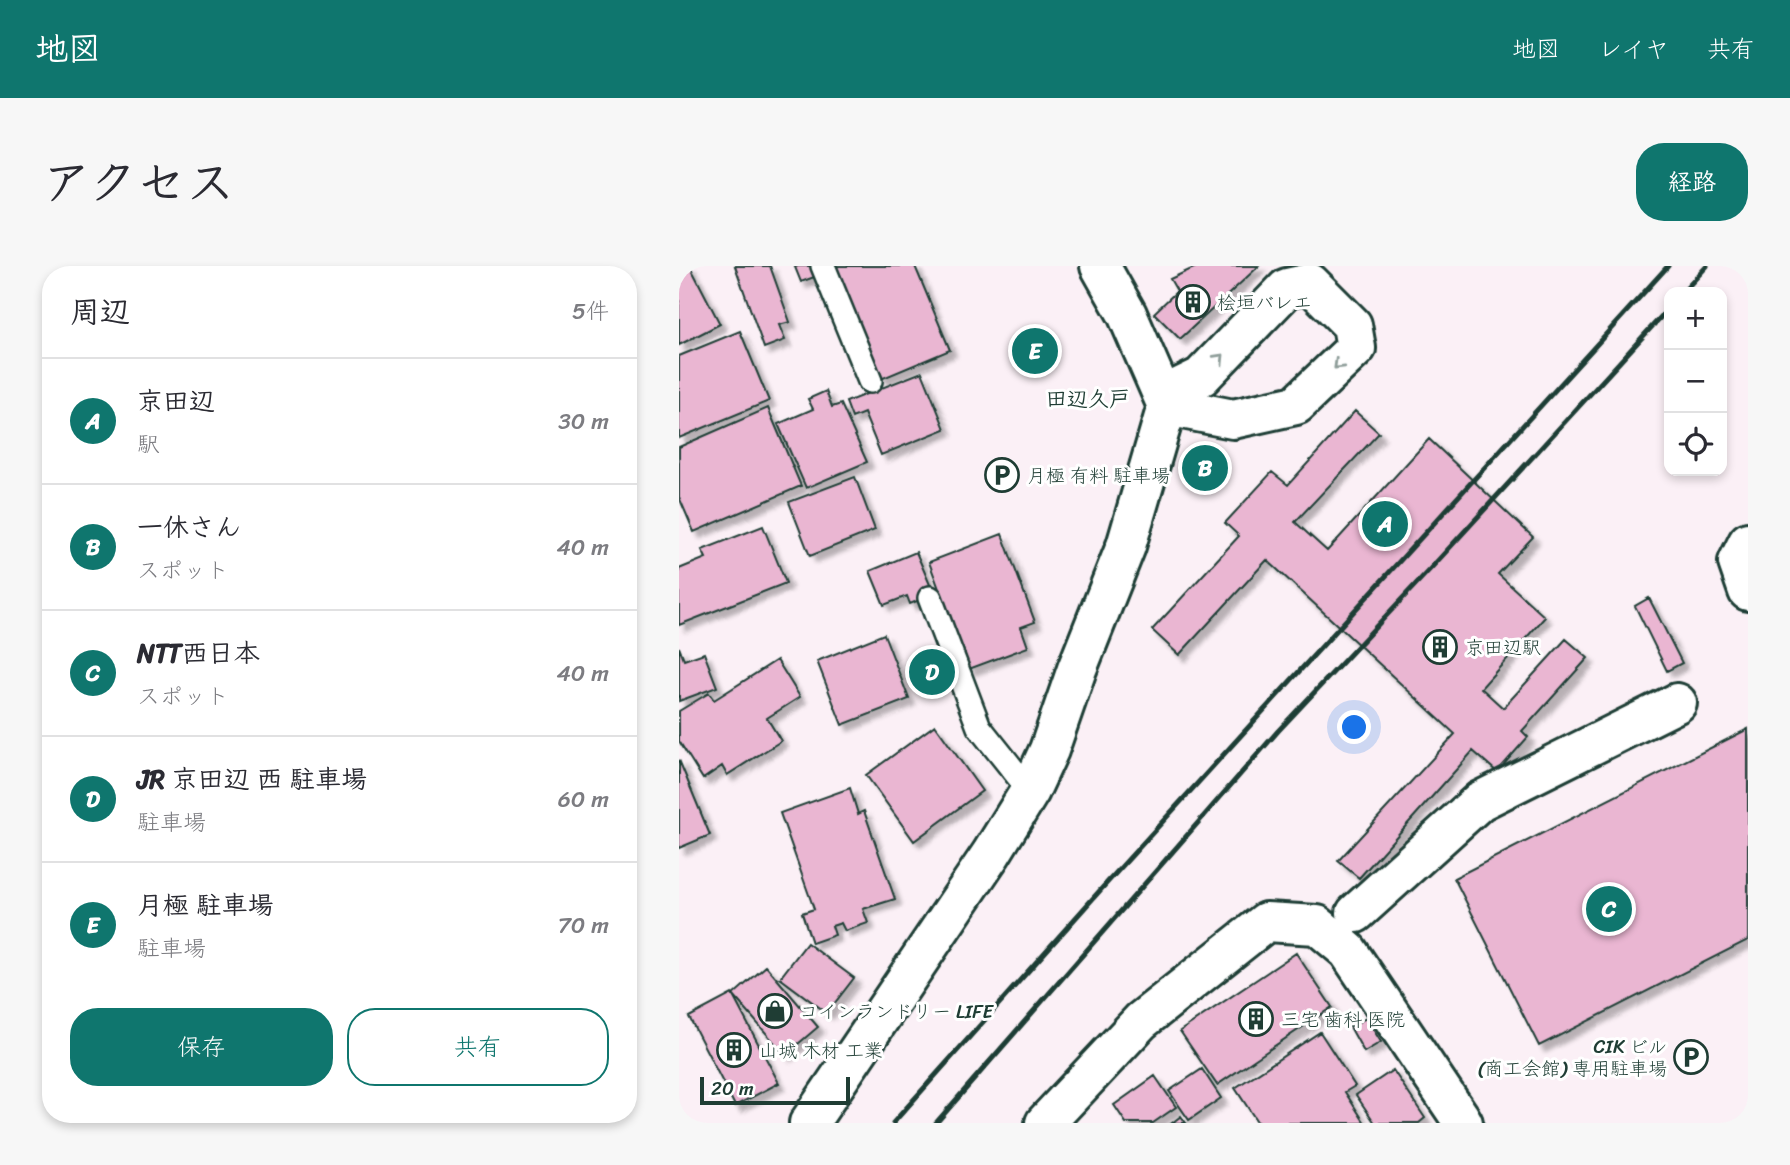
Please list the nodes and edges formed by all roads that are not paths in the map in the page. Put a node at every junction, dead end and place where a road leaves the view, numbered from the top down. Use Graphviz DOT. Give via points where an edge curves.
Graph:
graph roads {
  1 [pos="823,266"];
  2 [pos="1100,266"];
  3 [pos="870,381"];
  4 [pos="1165,400"];
  5 [pos="1748,542"];
  6 [pos="1748,591"];
  7 [pos="930,598"];
  8 [pos="1677,703"];
  9 [pos="1030,791"];
  10 [pos="1356,913"];
  11 [pos="809,1123"];
  12 [pos="1046,1123"];
  13 [pos="1462,1123"];
  1 -- 3 [label="lane"];
  2 -- 4 [label="street"];
  4 -- 4 [label="street, one-way" via="1201,377 1287,288 1310,283 1352,325 1356,348 1296,405 1233,419"];
  4 -- 9 [label="street" via="1126,546"];
  5 -- 6 [label="street" via="1738,562"];
  7 -- 9 [label="lane" via="979,727"];
  8 -- 10 [label="street" via="1480,801"];
  9 -- 11 [label="street"];
  12 -- 13 [label="street" via="1141,1021 1266,922 1317,925 1348,951"];
}
